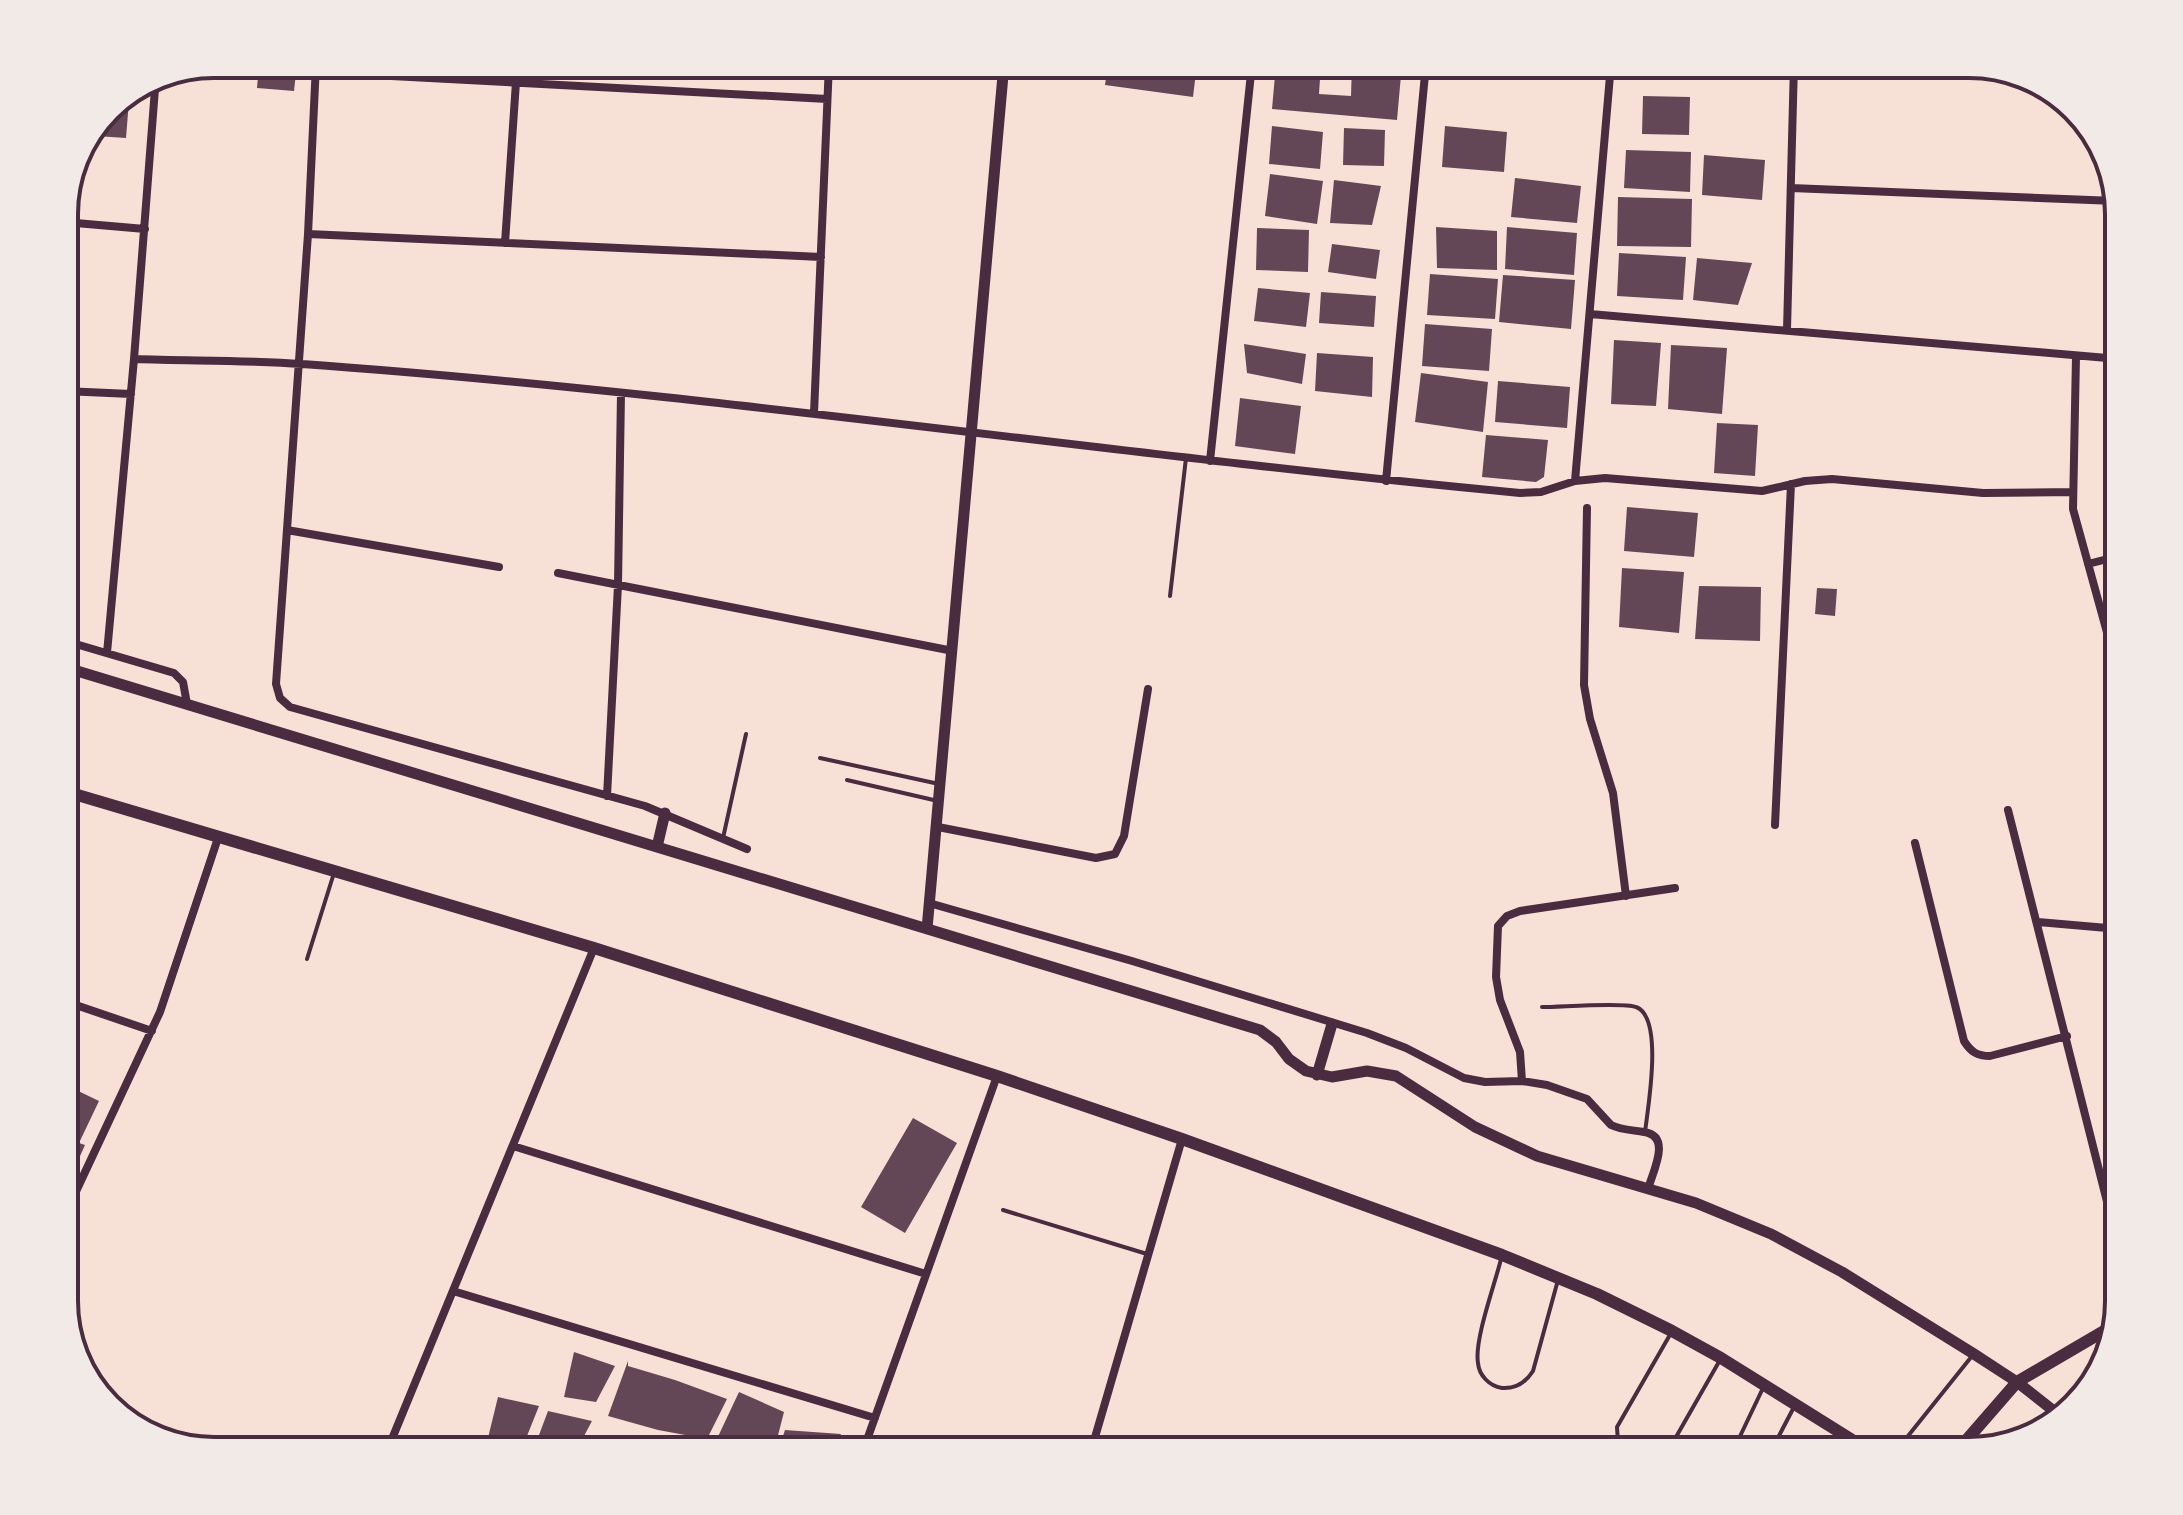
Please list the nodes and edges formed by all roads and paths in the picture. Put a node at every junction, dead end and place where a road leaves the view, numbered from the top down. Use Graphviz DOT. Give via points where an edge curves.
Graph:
graph roads {
  1 [pos="316,78"];
  2 [pos="459,78"];
  3 [pos="828,78"];
  4 [pos="1003,78"];
  5 [pos="1251,78"];
  6 [pos="1425,78"];
  7 [pos="1610,78"];
  8 [pos="1794,78"];
  9 [pos="516,82"];
  10 [pos="155,92"];
  11 [pos="827,99"];
  12 [pos="1791,188"];
  13 [pos="2104,201"];
  14 [pos="78,223"];
  15 [pos="145,229"];
  16 [pos="308,234"];
  17 [pos="505,243"];
  18 [pos="821,257"];
  19 [pos="1590,314"];
  20 [pos="1787,330"];
  21 [pos="2076,356"];
  22 [pos="2105,358"];
  23 [pos="134,359"];
  24 [pos="300,363"];
  25 [pos="78,392"];
  26 [pos="621,393"];
  27 [pos="131,394"];
  28 [pos="814,413"];
  29 [pos="971,433"];
  30 [pos="1186,458"];
  31 [pos="1210,461"];
  32 [pos="1386,481"];
  33 [pos="1575,481"];
  34 [pos="1791,484"];
  35 [pos="2072,492"];
  36 [pos="1587,508"];
  37 [pos="287,530"];
  38 [pos="2105,560"];
  39 [pos="2088,564"];
  40 [pos="499,567"];
  41 [pos="558,573"];
  42 [pos="618,585"];
  43 [pos="1170,596"];
  44 [pos="2105,625"];
  45 [pos="78,645"];
  46 [pos="953,651"];
  47 [pos="107,653"];
  48 [pos="78,671"];
  49 [pos="1148,689"];
  50 [pos="187,704"];
  51 [pos="746,734"];
  52 [pos="820,758"];
  53 [pos="847,780"];
  54 [pos="941,785"];
  55 [pos="78,795"];
  56 [pos="607,796"];
  57 [pos="940,801"];
  58 [pos="2008,810"];
  59 [pos="665,813"];
  60 [pos="1775,825"];
  61 [pos="938,827"];
  62 [pos="218,838"];
  63 [pos="722,841"];
  64 [pos="1915,843"];
  65 [pos="657,847"];
  66 [pos="747,849"];
  67 [pos="335,870"];
  68 [pos="1675,888"];
  69 [pos="1626,896"];
  70 [pos="929,903"];
  71 [pos="2038,922"];
  72 [pos="2105,928"];
  73 [pos="927,929"];
  74 [pos="594,948"];
  75 [pos="307,959"];
  76 [pos="78,1006"];
  77 [pos="1542,1007"];
  78 [pos="1332,1024"];
  79 [pos="152,1031"];
  80 [pos="2067,1036"];
  81 [pos="1317,1075"];
  82 [pos="997,1076"];
  83 [pos="1522,1081"];
  84 [pos="1645,1132"];
  85 [pos="1182,1139"];
  86 [pos="513,1146"];
  87 [pos="78,1187"];
  88 [pos="1648,1189"];
  89 [pos="2105,1192"];
  90 [pos="1003,1210"];
  91 [pos="1149,1254"];
  92 [pos="1502,1255"];
  93 [pos="926,1274"];
  94 [pos="1558,1278"];
  95 [pos="453,1291"];
  96 [pos="1672,1331"];
  97 [pos="2101,1333"];
  98 [pos="1974,1354"];
  99 [pos="1721,1358"];
  100 [pos="2017,1382"];
  101 [pos="1764,1386"];
  102 [pos="1796,1404"];
  103 [pos="2051,1409"];
  104 [pos="875,1418"];
  105 [pos="393,1437"];
  106 [pos="868,1437"];
  107 [pos="1095,1437"];
  108 [pos="1618,1437"];
  109 [pos="1676,1437"];
  110 [pos="1740,1437"];
  111 [pos="1778,1437"];
  112 [pos="1848,1437"];
  113 [pos="1907,1437"];
  114 [pos="1969,1437"];
  1 -- 16 [label="street"];
  2 -- 9 [label="street"];
  3 -- 11 [label="street"];
  4 -- 29 [label="street"];
  5 -- 31 [label="street"];
  6 -- 32 [label="street"];
  7 -- 19 [label="street"];
  8 -- 12 [label="street"];
  9 -- 11 [label="street"];
  9 -- 17 [label="street"];
  10 -- 15 [label="street"];
  11 -- 18 [label="street"];
  12 -- 13 [label="street"];
  12 -- 20 [label="street"];
  14 -- 15 [label="street"];
  15 -- 23 [label="street"];
  16 -- 17 [label="street"];
  16 -- 24 [label="street"];
  17 -- 18 [label="street"];
  18 -- 28 [label="street"];
  19 -- 20 [label="street"];
  19 -- 33 [label="street"];
  20 -- 21 [label="street"];
  21 -- 22 [label="street"];
  21 -- 35 [label="street"];
  23 -- 24 [label="street"];
  23 -- 27 [label="street"];
  24 -- 26 [label="street"];
  24 -- 37 [label="street"];
  25 -- 27 [label="street"];
  26 -- 28 [label="street"];
  26 -- 42 [label="street"];
  27 -- 47 [label="street"];
  28 -- 29 [label="street"];
  29 -- 30 [label="street"];
  29 -- 46 [label="street"];
  30 -- 31 [label="street"];
  30 -- 43 [label="lane"];
  31 -- 32 [label="street"];
  32 -- 33 [label="street" via="1531,494"];
  33 -- 34 [label="street" via="1605,478 1762,491"];
  34 -- 35 [label="street" via="1832,479 1983,493"];
  34 -- 60 [label="street"];
  35 -- 39 [label="street"];
  36 -- 69 [label="street" via="1584,685 1613,793"];
  37 -- 40 [label="street"];
  37 -- 56 [label="street" via="276,684 284,703"];
  38 -- 39 [label="street"];
  39 -- 44 [label="street"];
  41 -- 42 [label="street"];
  42 -- 46 [label="street"];
  42 -- 56 [label="street"];
  45 -- 47 [label="street"];
  46 -- 54 [label="street"];
  47 -- 50 [label="street" via="174,673 183,682"];
  48 -- 50 [label="street"];
  49 -- 61 [label="street" via="1124,836 1115,854 1096,858"];
  50 -- 65 [label="street"];
  51 -- 63 [label="lane"];
  52 -- 54 [label="lane"];
  53 -- 57 [label="lane"];
  54 -- 57 [label="street"];
  55 -- 62 [label="main road"];
  56 -- 59 [label="street"];
  57 -- 61 [label="street"];
  58 -- 71 [label="street"];
  59 -- 63 [label="street"];
  59 -- 65 [label="street"];
  61 -- 70 [label="street"];
  62 -- 67 [label="main road"];
  62 -- 79 [label="street"];
  63 -- 66 [label="street"];
  64 -- 80 [label="street" via="1969,1049 1990,1056"];
  65 -- 73 [label="street"];
  67 -- 74 [label="main road"];
  67 -- 75 [label="lane"];
  68 -- 69 [label="street"];
  69 -- 83 [label="street" via="1513,912 1498,926 1497,989 1520,1052"];
  70 -- 73 [label="street"];
  70 -- 78 [label="street"];
  71 -- 72 [label="street"];
  71 -- 80 [label="street"];
  73 -- 81 [label="street" via="1260,1030 1297,1066"];
  74 -- 82 [label="main road"];
  74 -- 86 [label="street"];
  76 -- 79 [label="street"];
  77 -- 84 [label="lane" via="1630,1006 1645,1013 1651,1023 1652,1052"];
  78 -- 81 [label="street"];
  78 -- 83 [label="street" via="1387,1040 1464,1078"];
  79 -- 87 [label="street"];
  80 -- 89 [label="street"];
  81 -- 88 [label="street" via="1367,1071 1396,1076 1509,1144"];
  82 -- 85 [label="main road"];
  82 -- 93 [label="street"];
  83 -- 84 [label="street" via="1579,1096 1594,1104 1611,1125"];
  84 -- 88 [label="street" via="1657,1138 1660,1147"];
  85 -- 91 [label="street"];
  85 -- 92 [label="main road"];
  86 -- 93 [label="street"];
  86 -- 95 [label="street"];
  88 -- 98 [label="street" via="1734,1218 1807,1252"];
  90 -- 91 [label="lane"];
  91 -- 107 [label="street"];
  92 -- 94 [label="main road"];
  92 -- 94 [label="lane" via="1477,1358 1482,1375 1495,1386 1513,1387 1533,1371"];
  93 -- 104 [label="street"];
  94 -- 96 [label="main road"];
  95 -- 104 [label="street"];
  95 -- 105 [label="street"];
  96 -- 99 [label="main road"];
  96 -- 108 [label="lane" via="1617,1427"];
  97 -- 100 [label="main road"];
  98 -- 100 [label="street"];
  98 -- 113 [label="lane"];
  99 -- 101 [label="main road"];
  99 -- 109 [label="lane"];
  100 -- 103 [label="street"];
  100 -- 114 [label="main road"];
  101 -- 102 [label="main road"];
  101 -- 110 [label="lane"];
  102 -- 111 [label="lane"];
  102 -- 112 [label="main road"];
  104 -- 106 [label="street"];
}
